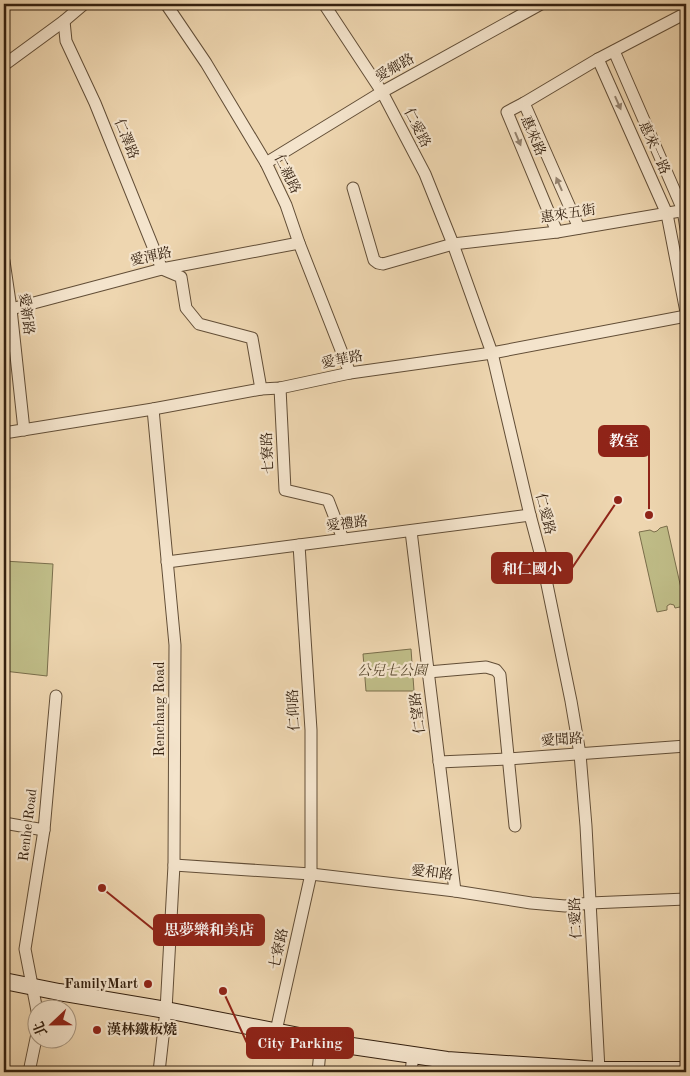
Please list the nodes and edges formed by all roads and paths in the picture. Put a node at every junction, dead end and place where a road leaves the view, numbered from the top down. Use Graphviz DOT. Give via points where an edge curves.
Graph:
graph roads {
  1 [pos="84,4"];
  2 [pos="166,4"];
  3 [pos="324,4"];
  4 [pos="517,4"];
  5 [pos="541,4"];
  6 [pos="686,13"];
  7 [pos="525,14"];
  8 [pos="64,21"];
  9 [pos="614,51"];
  10 [pos="598,59"];
  11 [pos="4,65"];
  12 [pos="382,92"];
  13 [pos="524,103"];
  14 [pos="266,163"];
  15 [pos="353,188"];
  16 [pos="684,210"];
  17 [pos="667,214"];
  18 [pos="579,228"];
  19 [pos="686,229"];
  20 [pos="558,232"];
  21 [pos="299,243"];
  22 [pos="453,244"];
  23 [pos="4,262"];
  24 [pos="162,269"];
  25 [pos="11,309"];
  26 [pos="686,312"];
  27 [pos="686,316"];
  28 [pos="492,352"];
  29 [pos="350,373"];
  30 [pos="280,388"];
  31 [pos="261,389"];
  32 [pos="153,409"];
  33 [pos="24,430"];
  34 [pos="4,433"];
  35 [pos="530,516"];
  36 [pos="411,531"];
  37 [pos="343,539"];
  38 [pos="299,545"];
  39 [pos="167,562"];
  40 [pos="428,672"];
  41 [pos="56,696"];
  42 [pos="686,746"];
  43 [pos="580,754"];
  44 [pos="508,759"];
  45 [pos="439,762"];
  46 [pos="4,823"];
  47 [pos="515,826"];
  48 [pos="44,830"];
  49 [pos="174,865"];
  50 [pos="311,874"];
  51 [pos="455,891"];
  52 [pos="686,900"];
  53 [pos="590,903"];
  54 [pos="4,981"];
  55 [pos="31,986"];
  56 [pos="34,998"];
  57 [pos="166,1010"];
  58 [pos="276,1031"];
  59 [pos="321,1041"];
  60 [pos="34,1048"];
  61 [pos="412,1055"];
  62 [pos="520,1069"];
  63 [pos="599,1070"];
  64 [pos="686,1070"];
  65 [pos="29,1072"];
  66 [pos="159,1072"];
  67 [pos="318,1072"];
  68 [pos="411,1072"];
  1 -- 8 [label="street"];
  2 -- 14 [label="street, 仁親路"];
  3 -- 12 [label="street, 仁愛路"];
  4 -- 7 [label="street"];
  5 -- 7 [label="street, 愛鄉路"];
  6 -- 9 [label="street"];
  7 -- 12 [label="street, 愛鄉路"];
  8 -- 11 [label="street"];
  8 -- 24 [label="street, 仁澤路" via="66,41 95,103"];
  9 -- 10 [label="street"];
  9 -- 16 [label="street, 惠來一路"];
  10 -- 13 [label="street"];
  10 -- 17 [label="street, 惠來一路, one-way"];
  12 -- 14 [label="street, 愛鄉路"];
  12 -- 22 [label="street, 仁愛路" via="425,174"];
  18 -- 13 [label="street, 惠來路, one-way"];
  13 -- 20 [label="street, 惠來路, one-way" via="507,112"];
  14 -- 21 [label="street, 仁親路"];
  15 -- 22 [label="street, 惠來五街" via="371,251 378,264"];
  16 -- 17 [label="street, 惠來五街"];
  16 -- 19 [label="street, 惠來一路"];
  17 -- 18 [label="street, 惠來五街"];
  17 -- 26 [label="street, 惠來一路"];
  18 -- 20 [label="street, 惠來五街"];
  20 -- 22 [label="street, 惠來五街"];
  21 -- 24 [label="street, 愛渾路"];
  21 -- 29 [label="street, 仁親路"];
  22 -- 28 [label="street, 仁愛路"];
  23 -- 25 [label="street, 愛新路"];
  24 -- 25 [label="street, 愛渾路"];
  24 -- 31 [label="street" via="182,277 186,308 199,324 252,338"];
  25 -- 33 [label="street, 愛新路"];
  27 -- 28 [label="street, 愛華路"];
  28 -- 29 [label="street, 愛華路"];
  28 -- 35 [label="street, 仁愛路"];
  29 -- 30 [label="street, 愛華路"];
  30 -- 31 [label="street, 愛華路"];
  30 -- 37 [label="street, 七寮路" via="285,490 328,500"];
  31 -- 32 [label="street, 愛華路"];
  32 -- 33 [label="street, 愛華路"];
  32 -- 39 [label="street, Renchang Road"];
  33 -- 34 [label="street, 愛華路"];
  35 -- 36 [label="street, 愛禮路"];
  35 -- 43 [label="street, 仁愛路" via="542,560"];
  36 -- 37 [label="street, 愛禮路"];
  36 -- 40 [label="street, 仁望路"];
  37 -- 38 [label="street, 愛禮路"];
  38 -- 39 [label="street, 愛禮路"];
  38 -- 50 [label="street, 仁仰路" via="311,730"];
  39 -- 49 [label="street, Renchang Road" via="175,645"];
  40 -- 44 [label="street" via="496,670 500,675"];
  40 -- 45 [label="street, 仁望路"];
  41 -- 48 [label="street, Renhe Road"];
  42 -- 43 [label="street, 愛聞路"];
  43 -- 44 [label="street, 愛聞路"];
  43 -- 53 [label="street, 仁愛路"];
  44 -- 45 [label="street, 愛聞路"];
  44 -- 47 [label="street"];
  45 -- 51 [label="street, 仁望路"];
  46 -- 48 [label="street"];
  48 -- 55 [label="street, Renhe Road" via="25,949"];
  49 -- 50 [label="street, 愛和路"];
  49 -- 57 [label="street, Renchang Road"];
  50 -- 51 [label="street, 愛和路"];
  50 -- 58 [label="street, 七寮路"];
  51 -- 53 [label="street, 愛和路" via="531,903 565,906"];
  52 -- 53 [label="street, 愛和路"];
  53 -- 63 [label="street, 仁愛路"];
  54 -- 55 [label="main road"];
  55 -- 56 [label="street, Renhe Road"];
  55 -- 57 [label="main road"];
  57 -- 58 [label="main road"];
  57 -- 66 [label="street, Renchang Road"];
  58 -- 59 [label="main road"];
  59 -- 61 [label="main road"];
  59 -- 67 [label="street"];
  60 -- 65 [label="street"];
  61 -- 62 [label="main road"];
  61 -- 68 [label="street"];
  62 -- 63 [label="main road"];
  63 -- 64 [label="main road"];
}
